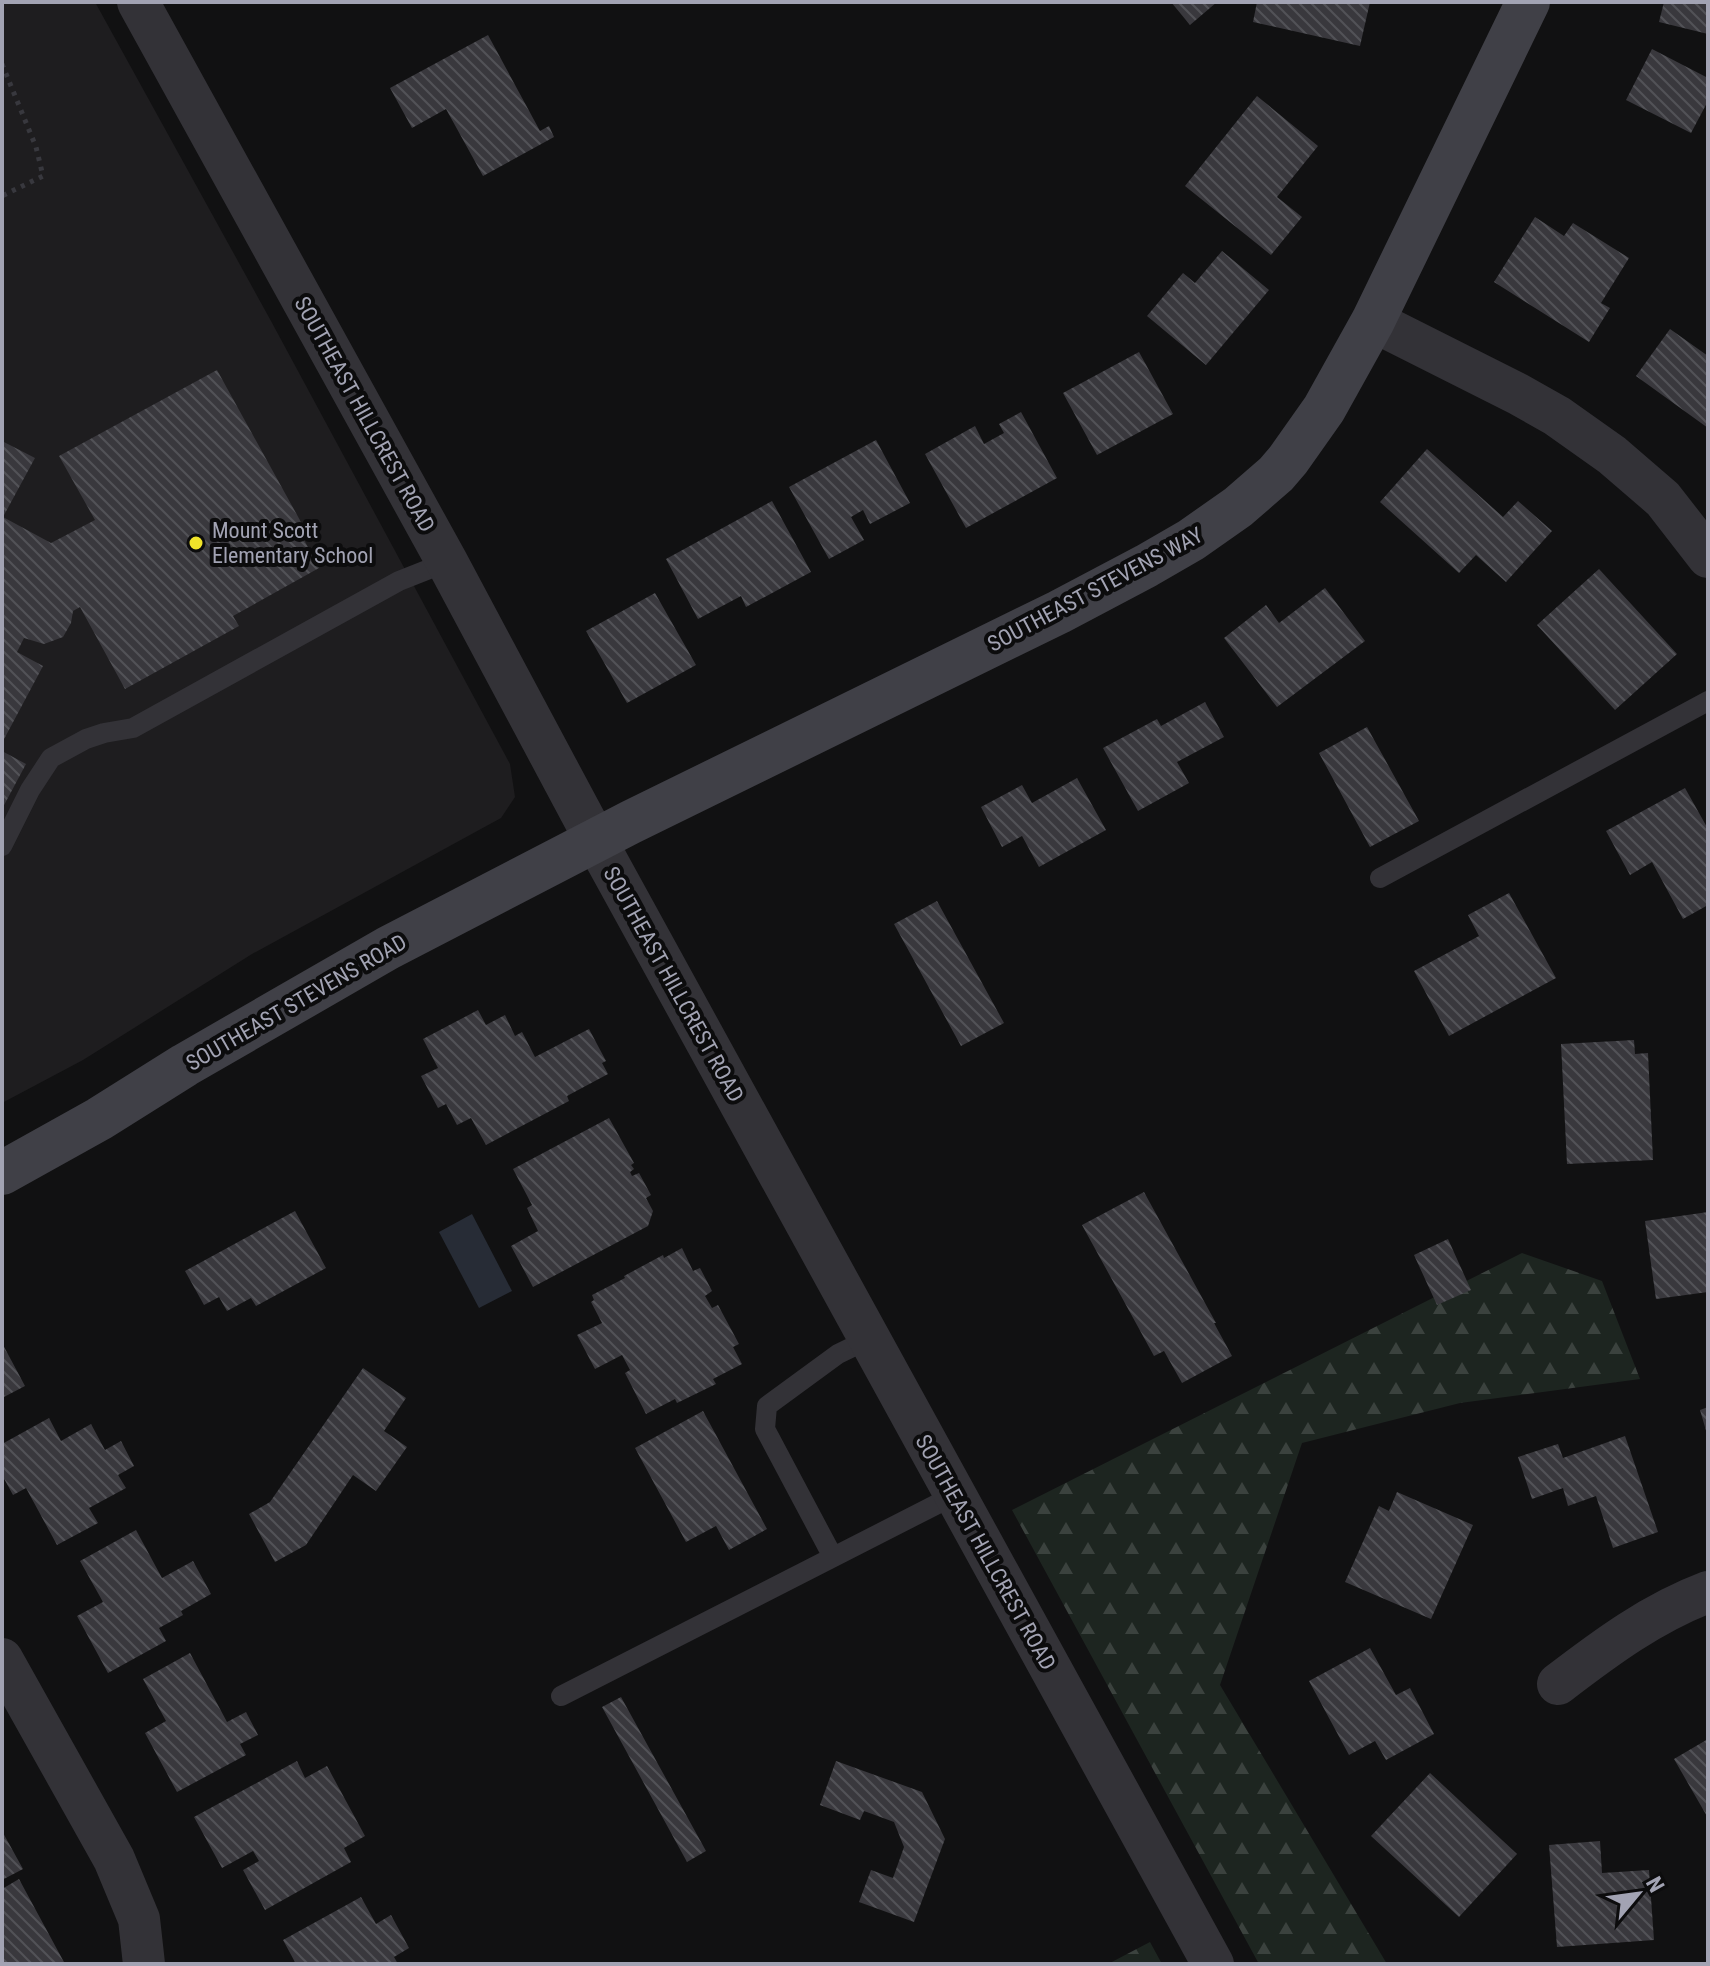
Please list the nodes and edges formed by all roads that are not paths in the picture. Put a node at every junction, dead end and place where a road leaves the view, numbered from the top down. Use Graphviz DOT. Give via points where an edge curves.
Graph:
graph roads {
  1 [pos="138,2"];
  2 [pos="1528,2"];
  3 [pos="1373,321"];
  4 [pos="1708,557"];
  5 [pos="447,562"];
  6 [pos="1708,701"];
  7 [pos="596,841"];
  8 [pos="2,846"];
  9 [pos="1380,878"];
  10 [pos="2,1173"];
  11 [pos="869,1339"];
  12 [pos="955,1495"];
  13 [pos="833,1557"];
  14 [pos="1708,1592"];
  15 [pos="2,1659"];
  16 [pos="1558,1684"];
  17 [pos="561,1696"];
  18 [pos="144,1964"];
  19 [pos="1213,1964"];
  1 -- 5 [label="street, SOUTHEAST HILLCREST ROAD"];
  2 -- 3 [label="street, SOUTHEAST STEVENS WAY"];
  3 -- 4 [label="street" via="1557,416 1663,499"];
  3 -- 7 [label="street, SOUTHEAST STEVENS WAY" via="1315,424 1288,460 1218,523 1059,612"];
  5 -- 7 [label="street, SOUTHEAST HILLCREST ROAD"];
  5 -- 8 [label="lane" via="399,581 133,728 86,739 51,758"];
  6 -- 9 [label="lane"];
  7 -- 10 [label="street, SOUTHEAST STEVENS ROAD" via="388,948"];
  7 -- 11 [label="street, SOUTHEAST HILLCREST ROAD"];
  11 -- 12 [label="street, SOUTHEAST HILLCREST ROAD"];
  11 -- 13 [label="lane" via="838,1354 767,1406 765,1429"];
  12 -- 13 [label="lane"];
  12 -- 19 [label="street, SOUTHEAST HILLCREST ROAD"];
  13 -- 17 [label="lane"];
  14 -- 16 [label="street" via="1621,1637"];
  15 -- 18 [label="street" via="114,1859 139,1919"];
}
